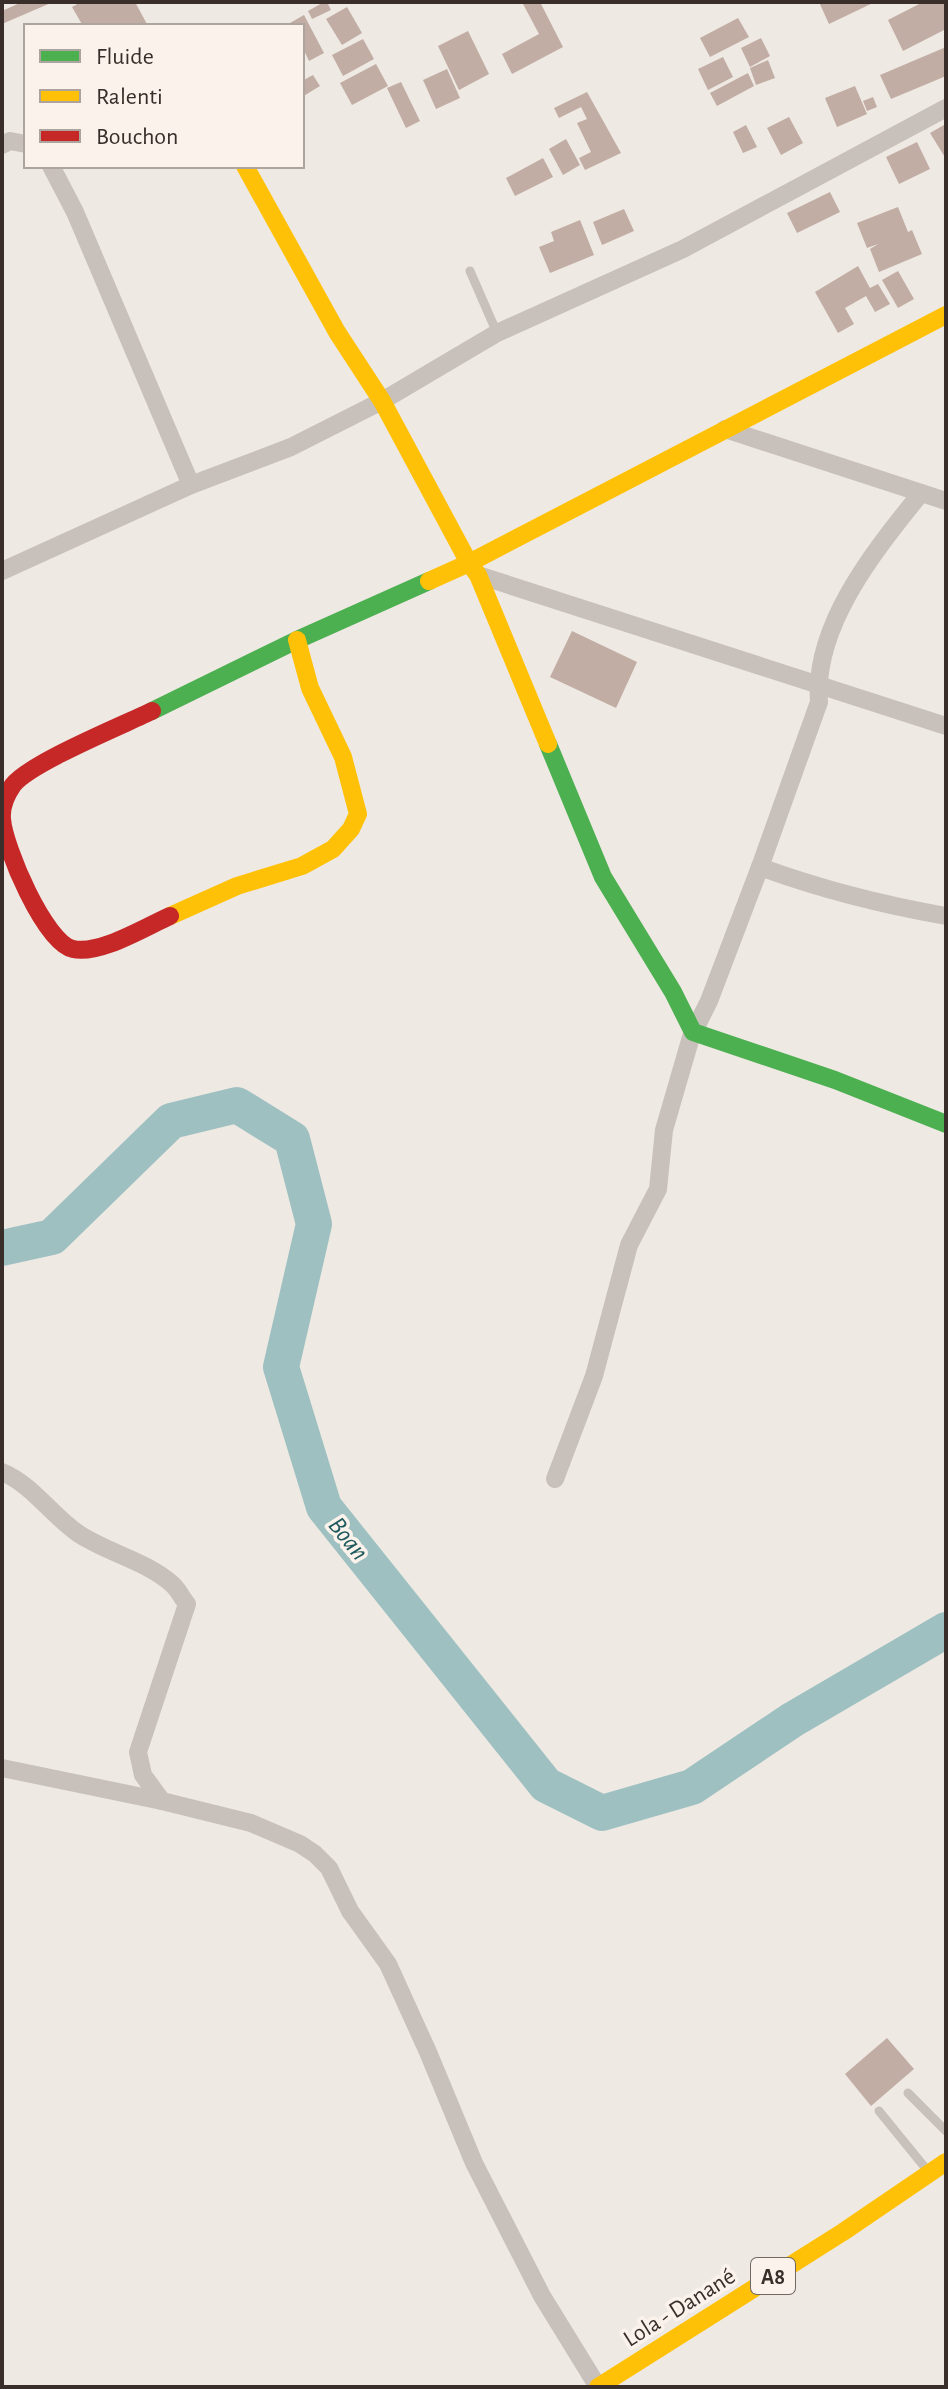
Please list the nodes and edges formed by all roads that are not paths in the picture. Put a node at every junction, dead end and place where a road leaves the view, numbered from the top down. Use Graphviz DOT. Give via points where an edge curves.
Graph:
graph roads {
  1 [pos="946,108"];
  2 [pos="24,144"];
  3 [pos="2,145"];
  4 [pos="52,168"];
  5 [pos="246,168"];
  6 [pos="470,271"];
  7 [pos="946,315"];
  8 [pos="497,333"];
  9 [pos="382,401"];
  10 [pos="725,429"];
  11 [pos="191,485"];
  12 [pos="921,493"];
  13 [pos="946,501"];
  14 [pos="474,569"];
  15 [pos="2,571"];
  16 [pos="297,640"];
  17 [pos="817,683"];
  18 [pos="946,726"];
  19 [pos="760,867"];
  20 [pos="946,916"];
  21 [pos="693,1032"];
  22 [pos="946,1124"];
  23 [pos="2,1472"];
  24 [pos="555,1479"];
  25 [pos="2,1768"];
  26 [pos="162,1801"];
  27 [pos="908,2093"];
  28 [pos="879,2111"];
  29 [pos="946,2131"];
  30 [pos="946,2162"];
  31 [pos="929,2173"];
  32 [pos="598,2387"];
  1 -- 8 [label="street" via="683,249"];
  2 -- 3 [label="street"];
  4 -- 11 [label="street"];
  5 -- 9 [label="street" via="337,332"];
  6 -- 8 [label="lane"];
  7 -- 10 [label="street"];
  8 -- 9 [label="street"];
  9 -- 11 [label="street" via="291,447"];
  9 -- 14 [label="street"];
  10 -- 12 [label="street"];
  10 -- 14 [label="street"];
  11 -- 15 [label="street"];
  12 -- 13 [label="street"];
  12 -- 17 [label="street" via="866,562 830,633"];
  14 -- 16 [label="street"];
  14 -- 17 [label="street"];
  14 -- 21 [label="street" via="603,877 681,1003"];
  16 -- 16 [label="street" via="310,688 343,757 358,814 345,837 302,866 237,886 98,948 64,947 50,932 11,854 2,821 13,782"];
  17 -- 18 [label="street"];
  17 -- 19 [label="street" via="819,702"];
  19 -- 20 [label="street"];
  19 -- 21 [label="street"];
  21 -- 22 [label="street"];
  21 -- 24 [label="street" via="664,1130 658,1189 629,1245 594,1376"];
  23 -- 26 [label="street" via="20,1480 77,1533 173,1585 187,1604 138,1752 143,1775"];
  25 -- 26 [label="street"];
  26 -- 32 [label="street" via="284,1836 329,1868 350,1911 388,1964 474,2163 542,2296"];
  27 -- 29 [label="lane"];
  28 -- 31 [label="lane"];
  30 -- 31 [label="street, Lola - Danané / A8"];
  31 -- 32 [label="street, Lola - Danané / A8"];
}
